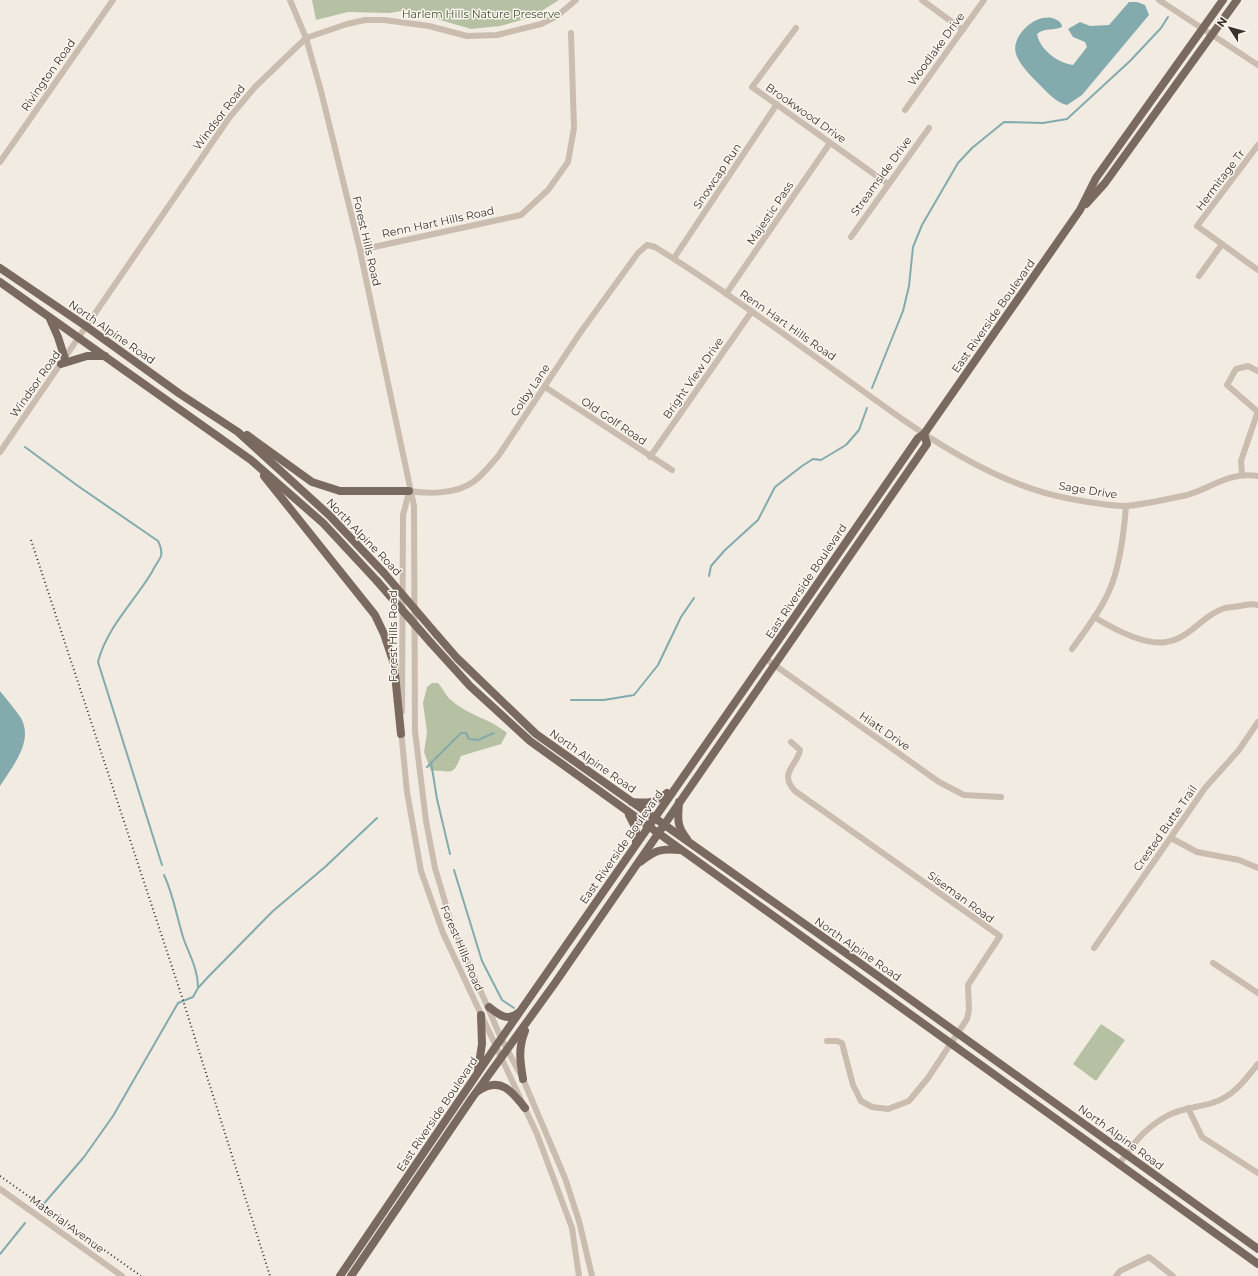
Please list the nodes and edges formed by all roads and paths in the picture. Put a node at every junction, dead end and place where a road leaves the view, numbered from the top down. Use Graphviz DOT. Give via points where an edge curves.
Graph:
graph roads {
  1 [pos="113,0"];
  2 [pos="290,0"];
  3 [pos="576,0"];
  4 [pos="922,0"];
  5 [pos="984,0"];
  6 [pos="1159,0"];
  7 [pos="1223,0"];
  8 [pos="1237,0"];
  9 [pos="796,28"];
  10 [pos="1202,29"];
  11 [pos="963,30"];
  12 [pos="571,33"];
  13 [pos="1212,36"];
  14 [pos="306,38"];
  15 [pos="1258,65"];
  16 [pos="777,104"];
  17 [pos="905,110"];
  18 [pos="929,128"];
  19 [pos="830,142"];
  20 [pos="1258,145"];
  21 [pos="0,162"];
  22 [pos="888,184"];
  23 [pos="1080,210"];
  24 [pos="851,237"];
  25 [pos="1222,244"];
  26 [pos="360,250"];
  27 [pos="638,253"];
  28 [pos="674,258"];
  29 [pos="0,268"];
  30 [pos="1258,270"];
  31 [pos="1199,276"];
  32 [pos="0,282"];
  33 [pos="726,294"];
  34 [pos="752,311"];
  35 [pos="50,318"];
  36 [pos="87,326"];
  37 [pos="79,338"];
  38 [pos="105,356"];
  39 [pos="63,361"];
  40 [pos="1258,371"];
  41 [pos="545,386"];
  42 [pos="1258,411"];
  43 [pos="238,432"];
  44 [pos="924,434"];
  45 [pos="0,452"];
  46 [pos="650,457"];
  47 [pos="250,460"];
  48 [pos="672,470"];
  49 [pos="1242,474"];
  50 [pos="1258,476"];
  51 [pos="409,491"];
  52 [pos="1126,506"];
  53 [pos="1258,605"];
  54 [pos="1094,617"];
  55 [pos="1072,649"];
  56 [pos="766,658"];
  57 [pos="775,665"];
  58 [pos="1258,722"];
  59 [pos="401,734"];
  60 [pos="791,742"];
  61 [pos="678,783"];
  62 [pos="1001,797"];
  63 [pos="680,801"];
  64 [pos="631,802"];
  65 [pos="626,811"];
  66 [pos="654,818"];
  67 [pos="663,825"];
  68 [pos="648,826"];
  69 [pos="658,833"];
  70 [pos="1171,838"];
  71 [pos="636,844"];
  72 [pos="691,845"];
  73 [pos="681,850"];
  74 [pos="634,868"];
  75 [pos="1258,868"];
  76 [pos="740,880"];
  77 [pos="734,888"];
  78 [pos="1094,948"];
  79 [pos="1213,963"];
  80 [pos="1258,993"];
  81 [pos="524,1005"];
  82 [pos="489,1007"];
  83 [pos="536,1009"];
  84 [pos="481,1015"];
  85 [pos="957,1033"];
  86 [pos="502,1038"];
  87 [pos="827,1041"];
  88 [pos="950,1043"];
  89 [pos="496,1046"];
  90 [pos="507,1050"];
  91 [pos="501,1058"];
  92 [pos="1258,1064"];
  93 [pos="476,1076"];
  94 [pos="523,1078"];
  95 [pos="475,1093"];
  96 [pos="525,1108"];
  97 [pos="1188,1108"];
  98 [pos="1126,1154"];
  99 [pos="1120,1163"];
  100 [pos="1258,1173"];
  101 [pos="0,1189"];
  102 [pos="1258,1249"];
  103 [pos="1258,1264"];
  104 [pos="122,1276"];
  105 [pos="340,1276"];
  106 [pos="351,1276"];
  107 [pos="579,1276"];
  108 [pos="592,1276"];
  109 [pos="1116,1276"];
  110 [pos="1174,1276"];
  1 -- 21 [label="street, Rivington Road"];
  2 -- 14 [label="street, Forest Hills Road"];
  3 -- 14 [label="street, Windsor Road" via="557,16 541,24 497,36 467,36 429,26 365,20"];
  4 -- 11 [label="street"];
  5 -- 11 [label="street, Woodlake Drive"];
  6 -- 10 [label="street"];
  7 -- 10 [label="main road, East Riverside Boulevard"];
  8 -- 13 [label="main road, East Riverside Boulevard"];
  9 -- 16 [label="street, Brookwood Drive" via="752,87"];
  10 -- 13 [label="street"];
  10 -- 23 [label="main road, East Riverside Boulevard" via="1096,178"];
  11 -- 17 [label="street, Woodlake Drive"];
  12 -- 26 [label="street, Renn Hart Hills Road" via="574,128 568,162 548,190 521,215"];
  13 -- 15 [label="street"];
  13 -- 23 [label="main road, East Riverside Boulevard" via="1105,183"];
  14 -- 26 [label="street, Forest Hills Road"];
  14 -- 36 [label="street, Windsor Road" via="255,87 229,118"];
  16 -- 19 [label="street, Brookwood Drive"];
  16 -- 28 [label="street, Snowcap Run"];
  18 -- 22 [label="street, Streamside Drive"];
  19 -- 22 [label="street, Brookwood Drive"];
  19 -- 33 [label="street, Majestic Pass"];
  20 -- 25 [label="street, Hermitage Tr" via="1197,226"];
  22 -- 24 [label="street, Streamside Drive"];
  23 -- 44 [label="main road, East Riverside Boulevard"];
  25 -- 30 [label="street"];
  25 -- 31 [label="street"];
  26 -- 51 [label="street, Forest Hills Road"];
  27 -- 28 [label="street, Renn Hart Hills Road" via="647,245 655,246"];
  27 -- 41 [label="street, Colby Lane"];
  28 -- 33 [label="street, Renn Hart Hills Road"];
  29 -- 36 [label="main road, North Alpine Road"];
  32 -- 35 [label="main road, North Alpine Road"];
  33 -- 34 [label="street, Renn Hart Hills Road"];
  34 -- 44 [label="street, Renn Hart Hills Road"];
  34 -- 46 [label="street, Bright View Drive"];
  35 -- 37 [label="main road, North Alpine Road"];
  35 -- 39 [label="main road" via="58,337"];
  36 -- 37 [label="street, Windsor Road"];
  36 -- 43 [label="main road, North Alpine Road" via="180,394"];
  37 -- 38 [label="main road, North Alpine Road"];
  37 -- 39 [label="street, Windsor Road"];
  38 -- 39 [label="main road" via="87,356"];
  38 -- 47 [label="main road, North Alpine Road"];
  39 -- 45 [label="street, Windsor Road"];
  40 -- 42 [label="street" via="1248,366 1236,369 1227,385"];
  41 -- 46 [label="street, Old Golf Road"];
  41 -- 51 [label="street, Colby Lane" via="499,455 472,483 455,490 424,493"];
  42 -- 49 [label="street" via="1241,461"];
  43 -- 51 [label="main road" via="243,432 312,482 340,491"];
  43 -- 64 [label="main road, North Alpine Road, bridge" via="329,515 384,573 457,658 536,734"];
  44 -- 52 [label="street, Sage Drive" via="983,467 1028,487 1071,499"];
  44 -- 56 [label="main road, East Riverside Boulevard" via="918,438"];
  44 -- 57 [label="main road, East Riverside Boulevard" via="926,444"];
  46 -- 48 [label="street, Old Golf Road"];
  47 -- 59 [label="main road" via="375,615 394,664"];
  47 -- 65 [label="main road, North Alpine Road, bridge" via="323,523 470,686 530,742"];
  49 -- 50 [label="street, Sage Drive"];
  49 -- 52 [label="street, Sage Drive" via="1187,494"];
  51 -- 59 [label="street, Forest Hills Road" via="403,515 404,650"];
  51 -- 82 [label="street, Forest Hills Road" via="414,506 415,731 426,821 435,868 452,925"];
  52 -- 54 [label="street" via="1124,535 1115,573"];
  53 -- 54 [label="street" via="1224,608 1187,635 1166,643 1143,640 1111,628"];
  54 -- 55 [label="street"];
  56 -- 57 [label="street, Hiatt Drive"];
  56 -- 61 [label="main road, East Riverside Boulevard"];
  57 -- 62 [label="street, Hiatt Drive" via="939,782 964,795"];
  57 -- 63 [label="main road, East Riverside Boulevard"];
  58 -- 70 [label="street, Crested Butte Trail" via="1239,750 1205,788"];
  59 -- 84 [label="street, Forest Hills Road" via="406,792 421,871 443,933"];
  60 -- 85 [label="street, Siseman Road" via="800,750 789,772 789,781 795,790 1000,936 968,985 969,1013"];
  61 -- 64 [label="main road" via="659,800 650,803"];
  61 -- 66 [label="main road, East Riverside Boulevard"];
  63 -- 67 [label="main road, East Riverside Boulevard"];
  63 -- 72 [label="main road" via="677,822"];
  64 -- 66 [label="main road, North Alpine Road"];
  65 -- 68 [label="main road, North Alpine Road"];
  65 -- 71 [label="main road" via="634,822"];
  66 -- 67 [label="main road, North Alpine Road"];
  66 -- 68 [label="main road, East Riverside Boulevard"];
  67 -- 69 [label="main road, East Riverside Boulevard"];
  67 -- 72 [label="main road, North Alpine Road"];
  68 -- 69 [label="main road, North Alpine Road"];
  68 -- 71 [label="main road, East Riverside Boulevard"];
  69 -- 73 [label="main road, North Alpine Road"];
  69 -- 74 [label="main road, East Riverside Boulevard"];
  70 -- 75 [label="street" via="1197,852 1239,860"];
  70 -- 78 [label="street, Crested Butte Trail"];
  71 -- 81 [label="main road, East Riverside Boulevard"];
  72 -- 76 [label="main road, North Alpine Road"];
  73 -- 74 [label="main road" via="664,848 652,853"];
  73 -- 77 [label="main road, North Alpine Road"];
  74 -- 83 [label="main road, East Riverside Boulevard"];
  76 -- 77 [label="main road"];
  76 -- 85 [label="main road, North Alpine Road"];
  77 -- 88 [label="main road, North Alpine Road"];
  79 -- 80 [label="street"];
  81 -- 82 [label="main road" via="514,1016 508,1018"];
  81 -- 86 [label="main road, East Riverside Boulevard"];
  82 -- 86 [label="street, Forest Hills Road"];
  83 -- 90 [label="main road, East Riverside Boulevard"];
  83 -- 94 [label="main road" via="520,1042 519,1055"];
  84 -- 89 [label="street, Forest Hills Road"];
  84 -- 93 [label="main road" via="481,1052"];
  85 -- 88 [label="street, Siseman Road"];
  85 -- 98 [label="main road, North Alpine Road"];
  86 -- 89 [label="main road, East Riverside Boulevard"];
  86 -- 90 [label="street, Forest Hills Road"];
  87 -- 88 [label="street, Siseman Road" via="842,1043 853,1084 861,1101 872,1108 888,1109 909,1101 928,1078"];
  88 -- 99 [label="main road, North Alpine Road"];
  89 -- 91 [label="street, Forest Hills Road"];
  89 -- 93 [label="main road, East Riverside Boulevard"];
  90 -- 91 [label="main road, East Riverside Boulevard"];
  90 -- 94 [label="street, Forest Hills Road"];
  91 -- 95 [label="main road, East Riverside Boulevard"];
  91 -- 96 [label="street, Forest Hills Road"];
  92 -- 97 [label="street" via="1240,1087 1229,1094 1213,1103"];
  93 -- 105 [label="main road, East Riverside Boulevard"];
  94 -- 108 [label="street, Forest Hills Road" via="565,1178"];
  95 -- 96 [label="main road" via="483,1087 493,1085 509,1088"];
  95 -- 106 [label="main road, East Riverside Boulevard"];
  96 -- 107 [label="street, Forest Hills Road" via="572,1228"];
  97 -- 98 [label="street" via="1166,1116 1141,1133"];
  97 -- 100 [label="street" via="1202,1137"];
  98 -- 99 [label="street"];
  98 -- 102 [label="main road, North Alpine Road"];
  99 -- 103 [label="main road, North Alpine Road"];
  101 -- 104 [label="street, Material Avenue"];
  109 -- 110 [label="street" via="1120,1271 1149,1257"];
}
